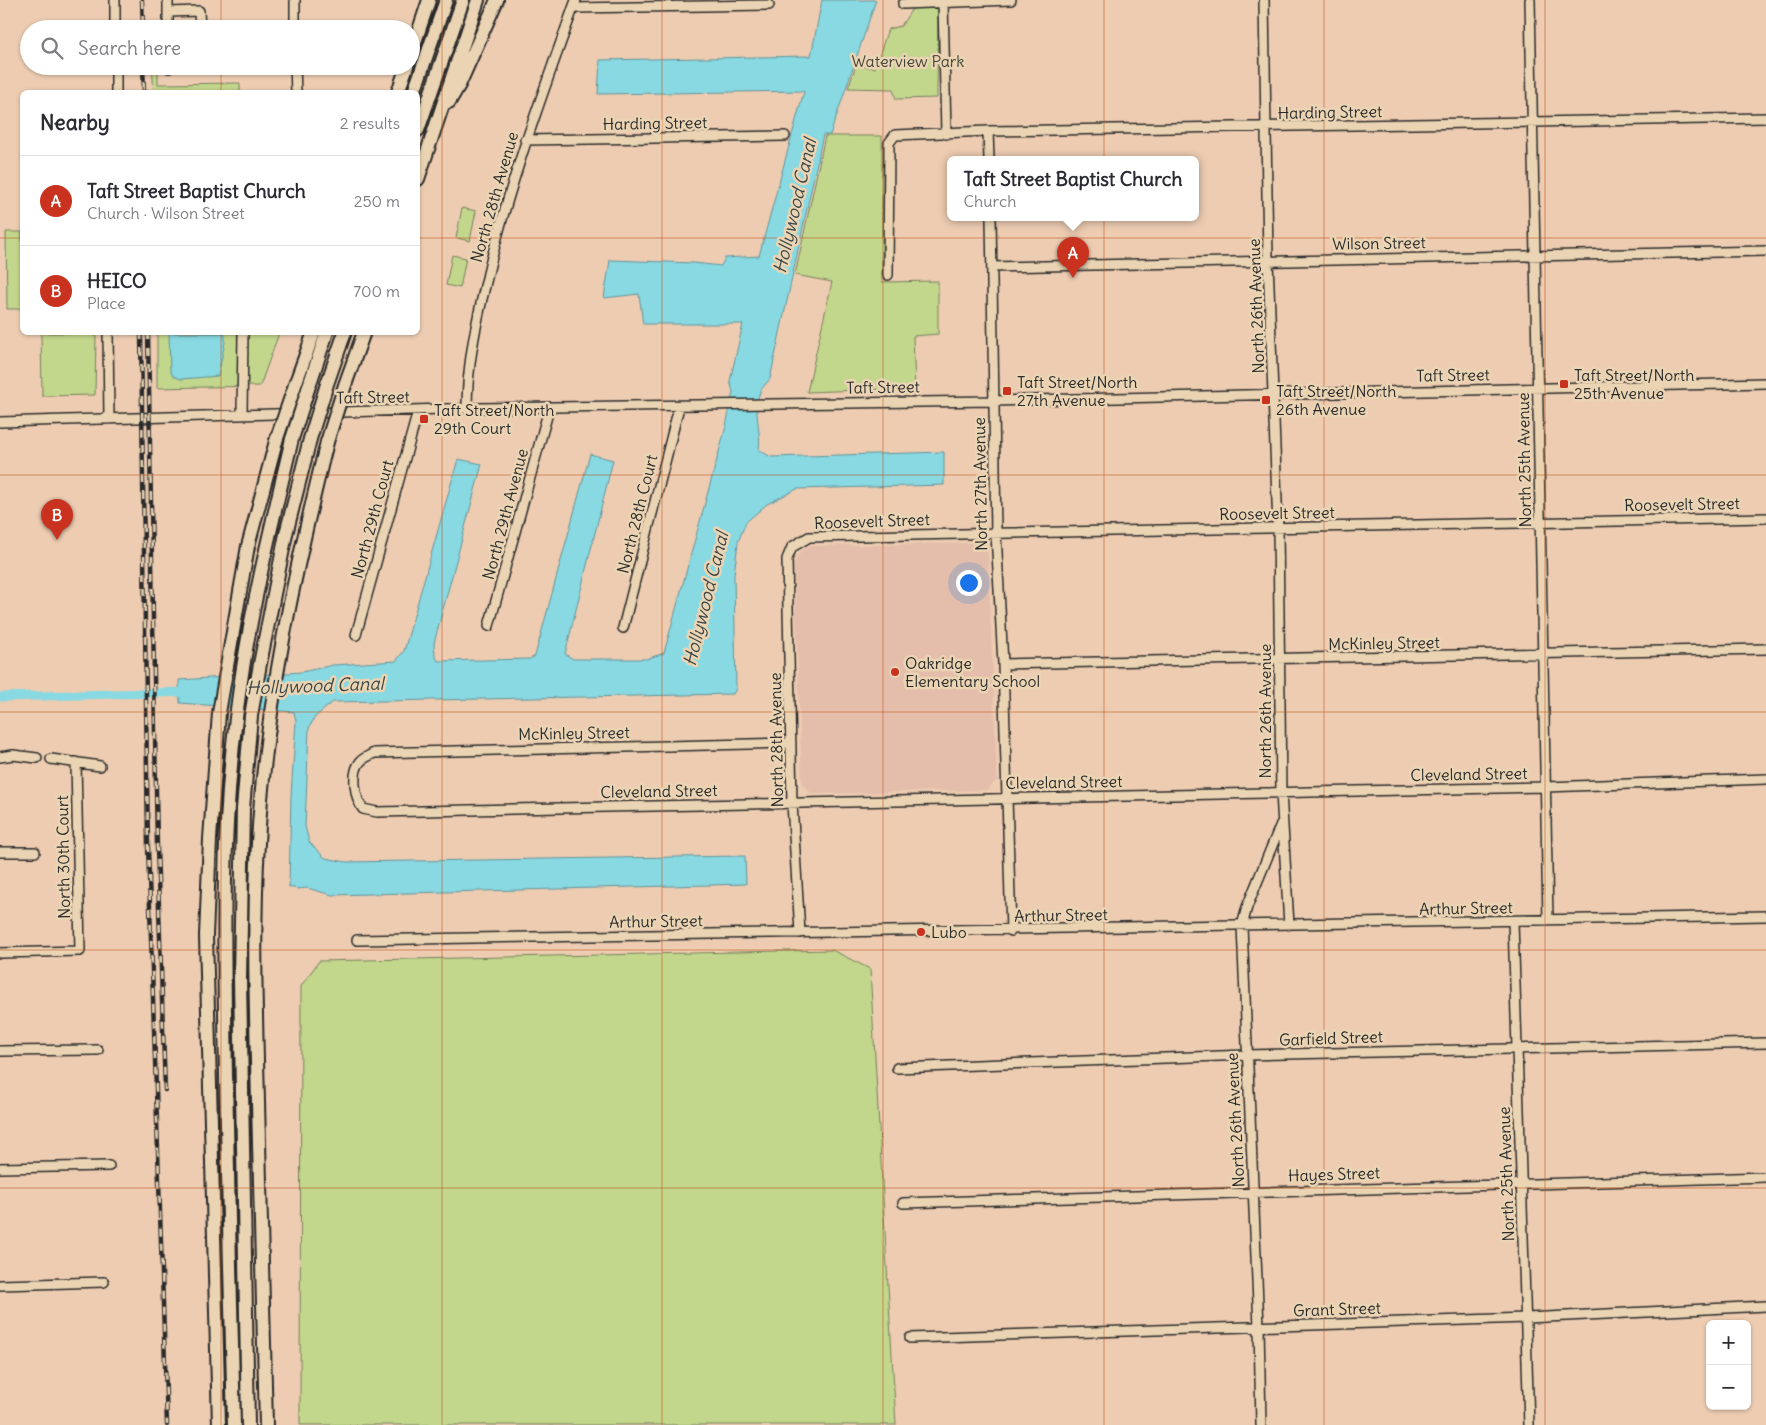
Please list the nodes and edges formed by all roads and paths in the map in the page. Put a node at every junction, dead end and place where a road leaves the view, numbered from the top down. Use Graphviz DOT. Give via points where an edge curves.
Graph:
graph roads {
  1 [pos="115,0"];
  2 [pos="168,0"];
  3 [pos="295,0"];
  4 [pos="422,0"];
  5 [pos="429,0"];
  6 [pos="446,0"];
  7 [pos="463,0"];
  8 [pos="478,0"];
  9 [pos="497,0"];
  10 [pos="1011,0"];
  11 [pos="1264,0"];
  12 [pos="1530,0"];
  13 [pos="943,1"];
  14 [pos="574,4"];
  15 [pos="903,4"];
  16 [pos="769,5"];
  17 [pos="168,12"];
  18 [pos="115,20"];
  19 [pos="168,20"];
  20 [pos="199,20"];
  21 [pos="295,20"];
  22 [pos="417,20"];
  23 [pos="420,27"];
  24 [pos="116,75"];
  25 [pos="295,75"];
  26 [pos="403,75"];
  27 [pos="420,75"];
  28 [pos="420,75"];
  29 [pos="116,90"];
  30 [pos="296,90"];
  31 [pos="399,90"];
  32 [pos="415,90"];
  33 [pos="1766,118"];
  34 [pos="436,123"];
  35 [pos="1532,123"];
  36 [pos="420,124"];
  37 [pos="1267,128"];
  38 [pos="988,131"];
  39 [pos="946,134"];
  40 [pos="785,136"];
  41 [pos="525,140"];
  42 [pos="989,156"];
  43 [pos="420,172"];
  44 [pos="990,221"];
  45 [pos="1766,250"];
  46 [pos="1535,256"];
  47 [pos="1268,260"];
  48 [pos="992,267"];
  49 [pos="888,275"];
  50 [pos="108,335"];
  51 [pos="242,335"];
  52 [pos="313,335"];
  53 [pos="326,335"];
  54 [pos="344,335"];
  55 [pos="363,335"];
  56 [pos="1766,384"];
  57 [pos="1538,388"];
  58 [pos="1274,393"];
  59 [pos="993,401"];
  60 [pos="679,407"];
  61 [pos="467,409"];
  62 [pos="549,409"];
  63 [pos="418,411"];
  64 [pos="242,415"];
  65 [pos="109,419"];
  66 [pos="0,422"];
  67 [pos="1766,518"];
  68 [pos="1541,522"];
  69 [pos="1278,528"];
  70 [pos="996,532"];
  71 [pos="792,547"];
  72 [pos="489,626"];
  73 [pos="623,628"];
  74 [pos="356,635"];
  75 [pos="1766,649"];
  76 [pos="1542,654"];
  77 [pos="1280,660"];
  78 [pos="1003,664"];
  79 [pos="791,744"];
  80 [pos="0,757"];
  81 [pos="37,758"];
  82 [pos="51,759"];
  83 [pos="76,762"];
  84 [pos="100,766"];
  85 [pos="1766,779"];
  86 [pos="1546,787"];
  87 [pos="1281,793"];
  88 [pos="1006,798"];
  89 [pos="792,803"];
  90 [pos="363,809"];
  91 [pos="1282,821"];
  92 [pos="0,852"];
  93 [pos="35,852"];
  94 [pos="1766,916"];
  95 [pos="1548,920"];
  96 [pos="1513,922"];
  97 [pos="1242,926"];
  98 [pos="1289,926"];
  99 [pos="1011,931"];
  100 [pos="800,933"];
  101 [pos="357,940"];
  102 [pos="0,952"];
  103 [pos="1766,1043"];
  104 [pos="1517,1048"];
  105 [pos="98,1050"];
  106 [pos="0,1051"];
  107 [pos="1247,1055"];
  108 [pos="897,1068"];
  109 [pos="109,1166"];
  110 [pos="0,1168"];
  111 [pos="1766,1177"];
  112 [pos="1520,1183"];
  113 [pos="1254,1192"];
  114 [pos="903,1203"];
  115 [pos="104,1282"];
  116 [pos="0,1285"];
  117 [pos="1766,1306"];
  118 [pos="1527,1318"];
  119 [pos="1259,1326"];
  120 [pos="910,1338"];
  121 [pos="219,1425"];
  122 [pos="234,1425"];
  123 [pos="248,1425"];
  124 [pos="266,1425"];
  125 [pos="1261,1425"];
  126 [pos="1529,1425"];
  1 -- 18 [label="street"];
  2 -- 17 [label="street"];
  3 -- 21 [label="street"];
  4 -- 22 [label="highway"];
  5 -- 23 [label="highway"];
  6 -- 27 [label="highway"];
  7 -- 36 [label="highway"];
  8 -- 34 [label="highway"];
  9 -- 34 [label="highway" via="459,85"];
  10 -- 13 [label="street"];
  11 -- 37 [label="street, North 26th Avenue"];
  12 -- 35 [label="street, North 25th Avenue"];
  13 -- 15 [label="street"];
  13 -- 39 [label="street"];
  14 -- 16 [label="street"];
  14 -- 41 [label="street, North 28th Avenue"];
  17 -- 19 [label="street"];
  17 -- 20 [label="street" via="199,12"];
  24 -- 29 [label="street"];
  25 -- 30 [label="street"];
  26 -- 31 [label="highway"];
  28 -- 32 [label="highway"];
  33 -- 35 [label="street, Harding Street"];
  34 -- 43 [label="highway"];
  35 -- 37 [label="street, Harding Street"];
  35 -- 46 [label="street, North 25th Avenue"];
  37 -- 38 [label="street, Harding Street"];
  37 -- 47 [label="street, North 26th Avenue"];
  38 -- 39 [label="street, Harding Street"];
  38 -- 42 [label="street"];
  39 -- 49 [label="street, Harding Street" via="895,135 890,143"];
  40 -- 41 [label="street, Harding Street"];
  41 -- 61 [label="street, North 28th Avenue" via="478,313 469,367"];
  44 -- 48 [label="street, North 27th Avenue"];
  45 -- 46 [label="street, Wilson Street"];
  46 -- 47 [label="street, Wilson Street"];
  46 -- 57 [label="street, North 25th Avenue"];
  47 -- 48 [label="street, Wilson Street"];
  47 -- 58 [label="street, North 26th Avenue"];
  48 -- 59 [label="street, North 27th Avenue"];
  50 -- 65 [label="street"];
  51 -- 64 [label="street"];
  52 -- 121 [label="highway, bridge" via="276,441 248,546 219,713 206,936"];
  53 -- 122 [label="highway, bridge" via="292,439 263,562 236,717 224,880"];
  54 -- 123 [label="highway, bridge" via="310,439 286,534 251,716 243,809 240,903"];
  55 -- 124 [label="highway, bridge" via="327,442 299,554 270,717 258,841 254,938"];
  56 -- 57 [label="street, Taft Street"];
  57 -- 58 [label="street, Taft Street"];
  57 -- 68 [label="street, North 25th Avenue"];
  58 -- 59 [label="street, Taft Street"];
  58 -- 69 [label="street, North 26th Avenue"];
  59 -- 60 [label="street, Taft Street"];
  59 -- 70 [label="street, North 27th Avenue"];
  60 -- 62 [label="street, Taft Street"];
  60 -- 73 [label="street, North 28th Court"];
  61 -- 62 [label="street, Taft Street"];
  61 -- 63 [label="street, Taft Street"];
  62 -- 72 [label="street, North 29th Avenue"];
  63 -- 64 [label="street, Taft Street"];
  63 -- 74 [label="street, North 29th Court"];
  64 -- 65 [label="street, Taft Street"];
  65 -- 66 [label="street, Taft Street"];
  67 -- 68 [label="street, Roosevelt Street"];
  68 -- 69 [label="street, Roosevelt Street"];
  68 -- 76 [label="street, North 25th Avenue"];
  69 -- 70 [label="street, Roosevelt Street"];
  69 -- 77 [label="street, North 26th Avenue"];
  70 -- 71 [label="street, Roosevelt Street" via="810,537"];
  70 -- 78 [label="street, North 27th Avenue"];
  71 -- 79 [label="street, North 28th Avenue" via="787,559"];
  75 -- 76 [label="street, McKinley Street"];
  76 -- 77 [label="street, McKinley Street"];
  76 -- 86 [label="street, North 25th Avenue"];
  77 -- 78 [label="street, McKinley Street"];
  77 -- 87 [label="street, North 26th Avenue"];
  78 -- 88 [label="street, North 27th Avenue"];
  79 -- 89 [label="street, North 28th Avenue"];
  79 -- 90 [label="street, McKinley Street" via="374,753 360,761 356,769 357,801"];
  80 -- 81 [label="street"];
  82 -- 83 [label="street"];
  83 -- 84 [label="street"];
  83 -- 102 [label="street, North 30th Court" via="80,952"];
  85 -- 86 [label="street, Cleveland Street"];
  86 -- 87 [label="street, Cleveland Street"];
  86 -- 95 [label="street, North 25th Avenue"];
  87 -- 88 [label="street, Cleveland Street"];
  87 -- 91 [label="street, North 26th Avenue"];
  88 -- 89 [label="street, Cleveland Street"];
  88 -- 99 [label="street, North 27th Avenue"];
  89 -- 90 [label="street, Cleveland Street" via="387,812"];
  89 -- 100 [label="street, North 28th Avenue"];
  91 -- 97 [label="street, North 26th Avenue"];
  91 -- 98 [label="street, North 26th Avenue"];
  92 -- 93 [label="street"];
  94 -- 95 [label="street, Arthur Street"];
  95 -- 96 [label="street, Arthur Street"];
  96 -- 98 [label="street, Arthur Street"];
  96 -- 104 [label="street, North 25th Avenue"];
  97 -- 98 [label="street, Arthur Street"];
  97 -- 99 [label="street, Arthur Street"];
  97 -- 107 [label="street, North 26th Avenue"];
  99 -- 100 [label="street, Arthur Street"];
  100 -- 101 [label="street, Arthur Street"];
  103 -- 104 [label="street, Garfield Street"];
  104 -- 107 [label="street, Garfield Street"];
  104 -- 112 [label="street, North 25th Avenue"];
  105 -- 106 [label="street"];
  107 -- 108 [label="street, Garfield Street"];
  107 -- 113 [label="street, North 26th Avenue"];
  109 -- 110 [label="street"];
  111 -- 112 [label="street, Hayes Street"];
  112 -- 113 [label="street, Hayes Street"];
  112 -- 118 [label="street, North 25th Avenue"];
  113 -- 114 [label="street, Hayes Street"];
  113 -- 119 [label="street, North 26th Avenue"];
  115 -- 116 [label="street"];
  117 -- 118 [label="street, Grant Street"];
  118 -- 119 [label="street, Grant Street"];
  118 -- 126 [label="street, North 25th Avenue"];
  119 -- 120 [label="street, Grant Street"];
  119 -- 125 [label="street, North 26th Avenue"];
}
